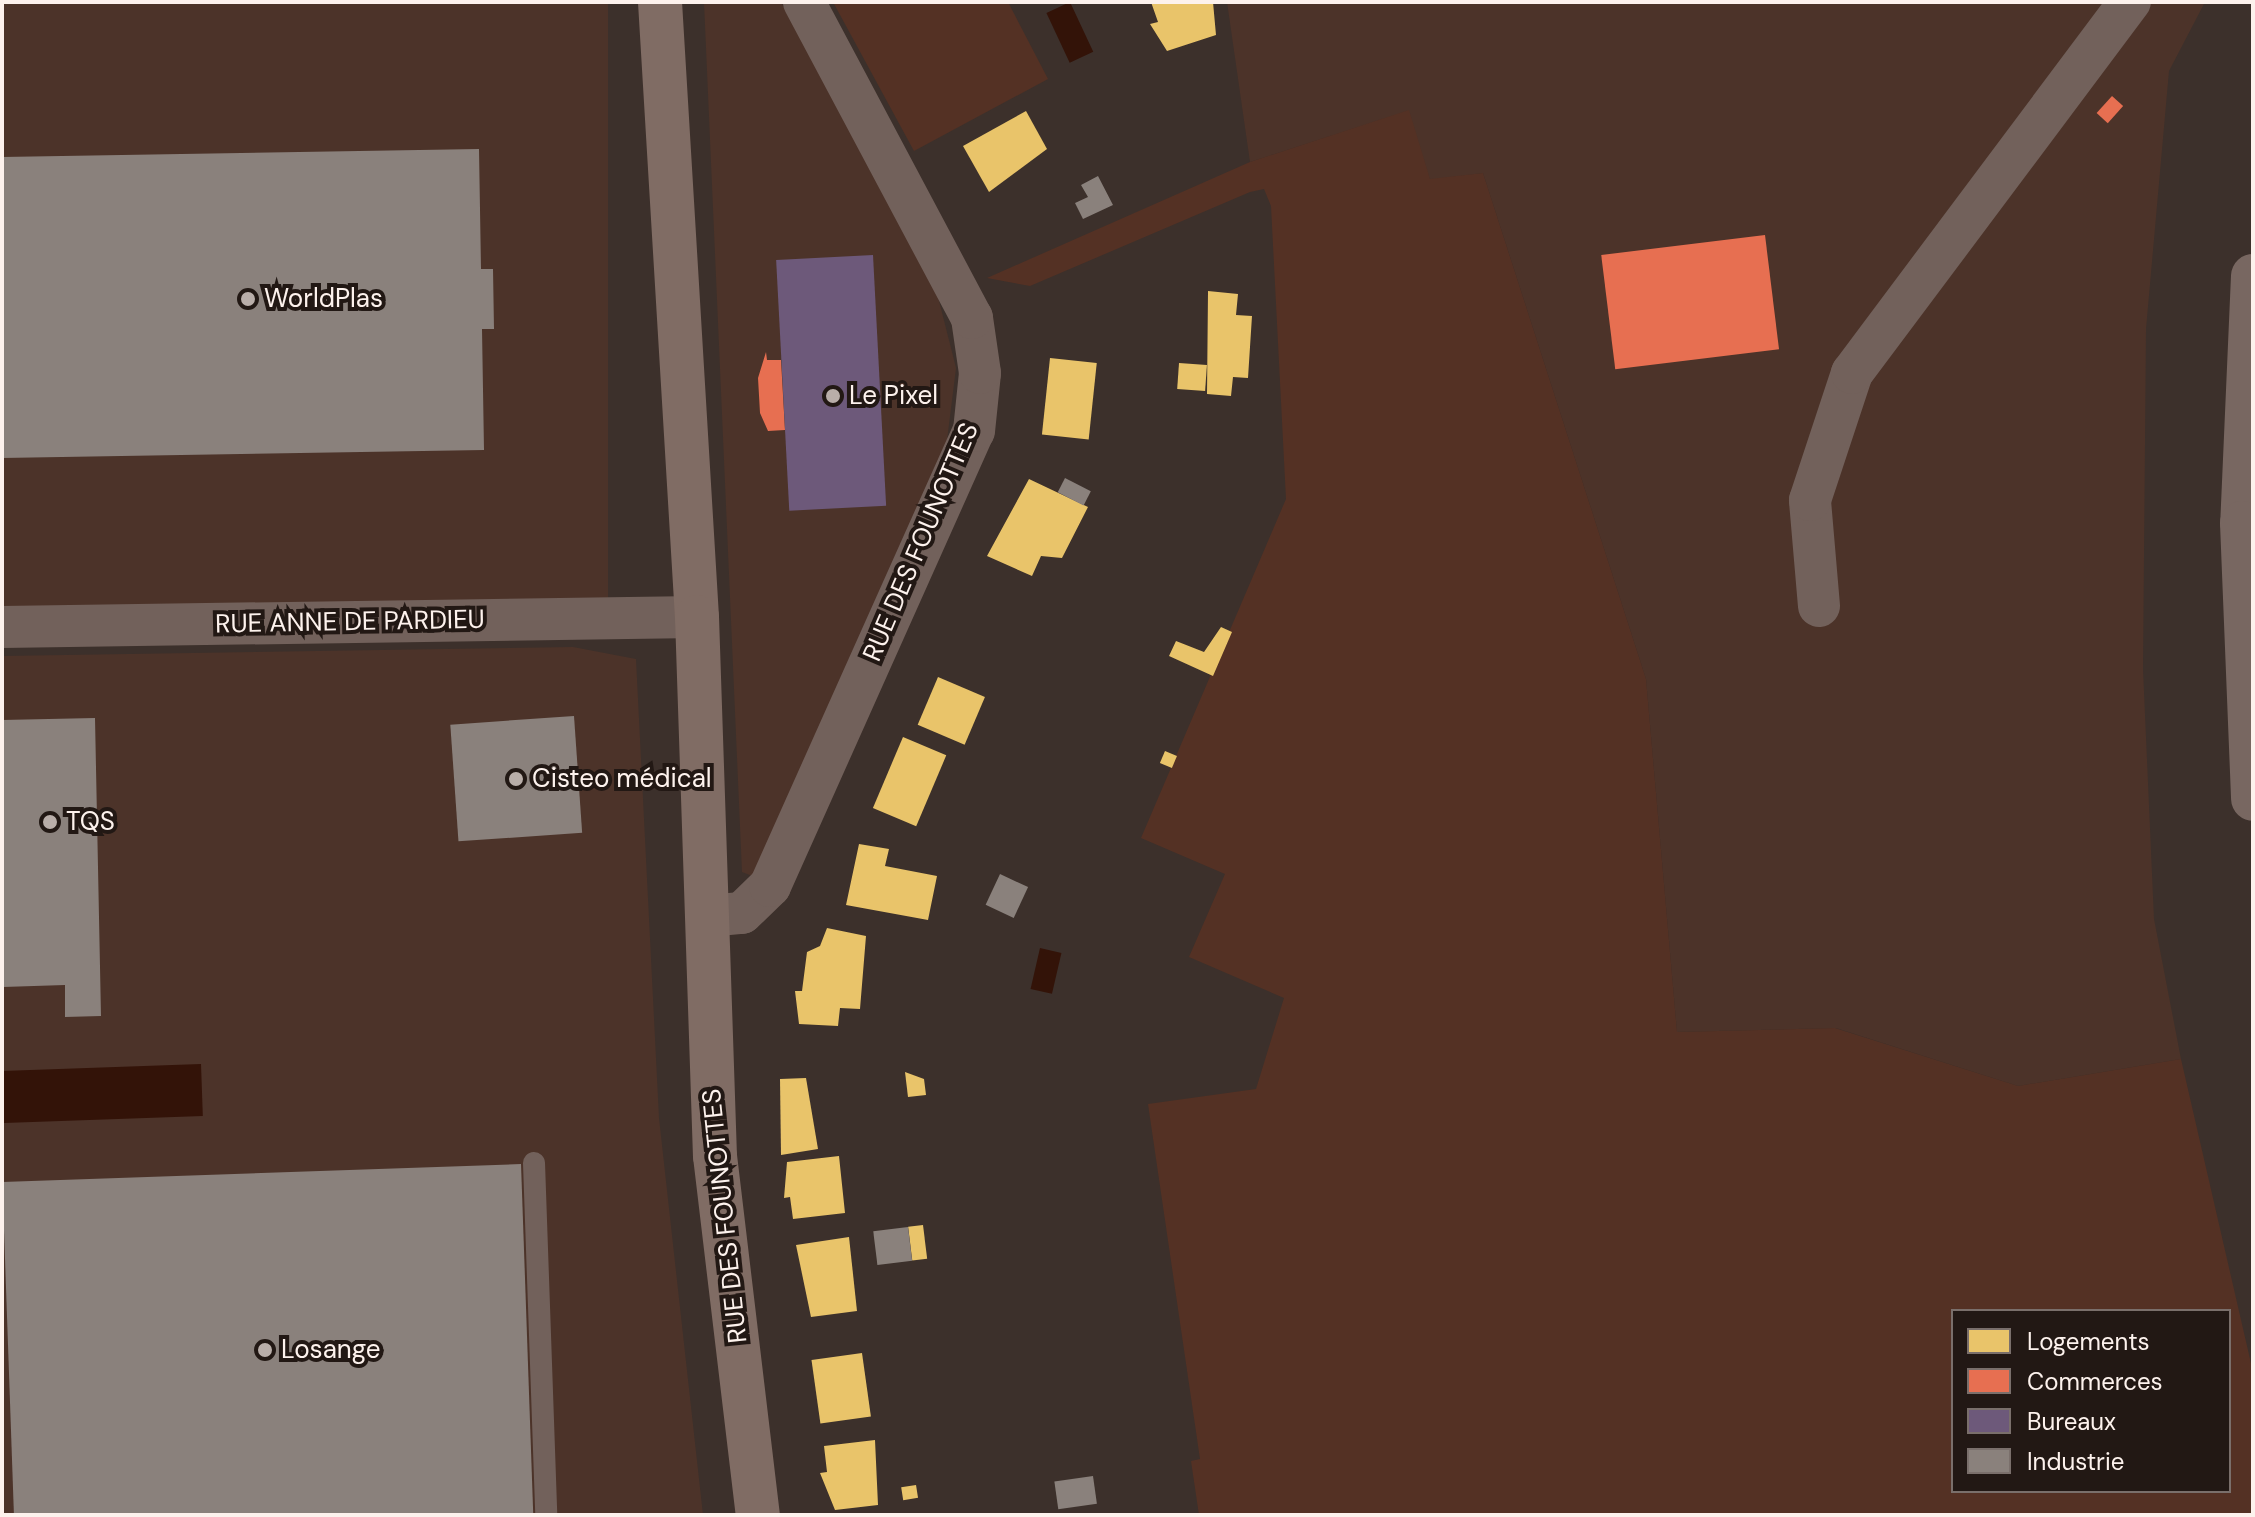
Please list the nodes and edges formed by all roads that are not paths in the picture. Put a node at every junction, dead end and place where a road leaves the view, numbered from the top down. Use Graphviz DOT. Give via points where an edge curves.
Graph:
graph roads {
  1 [pos="660,2"];
  2 [pos="804,2"];
  3 [pos="2130,2"];
  4 [pos="2253,276"];
  5 [pos="1819,606"];
  6 [pos="697,617"];
  7 [pos="2,627"];
  8 [pos="2253,799"];
  9 [pos="707,916"];
  10 [pos="534,1163"];
  11 [pos="546,1515"];
  12 [pos="758,1515"];
  1 -- 6 [label="street, RUE DES FOUNOTTES"];
  2 -- 9 [label="street, RUE DES FOUNOTTES" via="972,318 980,373 974,431 770,886 742,913"];
  3 -- 5 [label="street" via="1852,373 1810,500"];
  4 -- 8 [label="highway" via="2242,523"];
  6 -- 7 [label="street, RUE ANNE DE PARDIEU"];
  6 -- 9 [label="street, RUE DES FOUNOTTES"];
  9 -- 12 [label="street, RUE DES FOUNOTTES" via="715,1156"];
  10 -- 11 [label="lane"];
}
